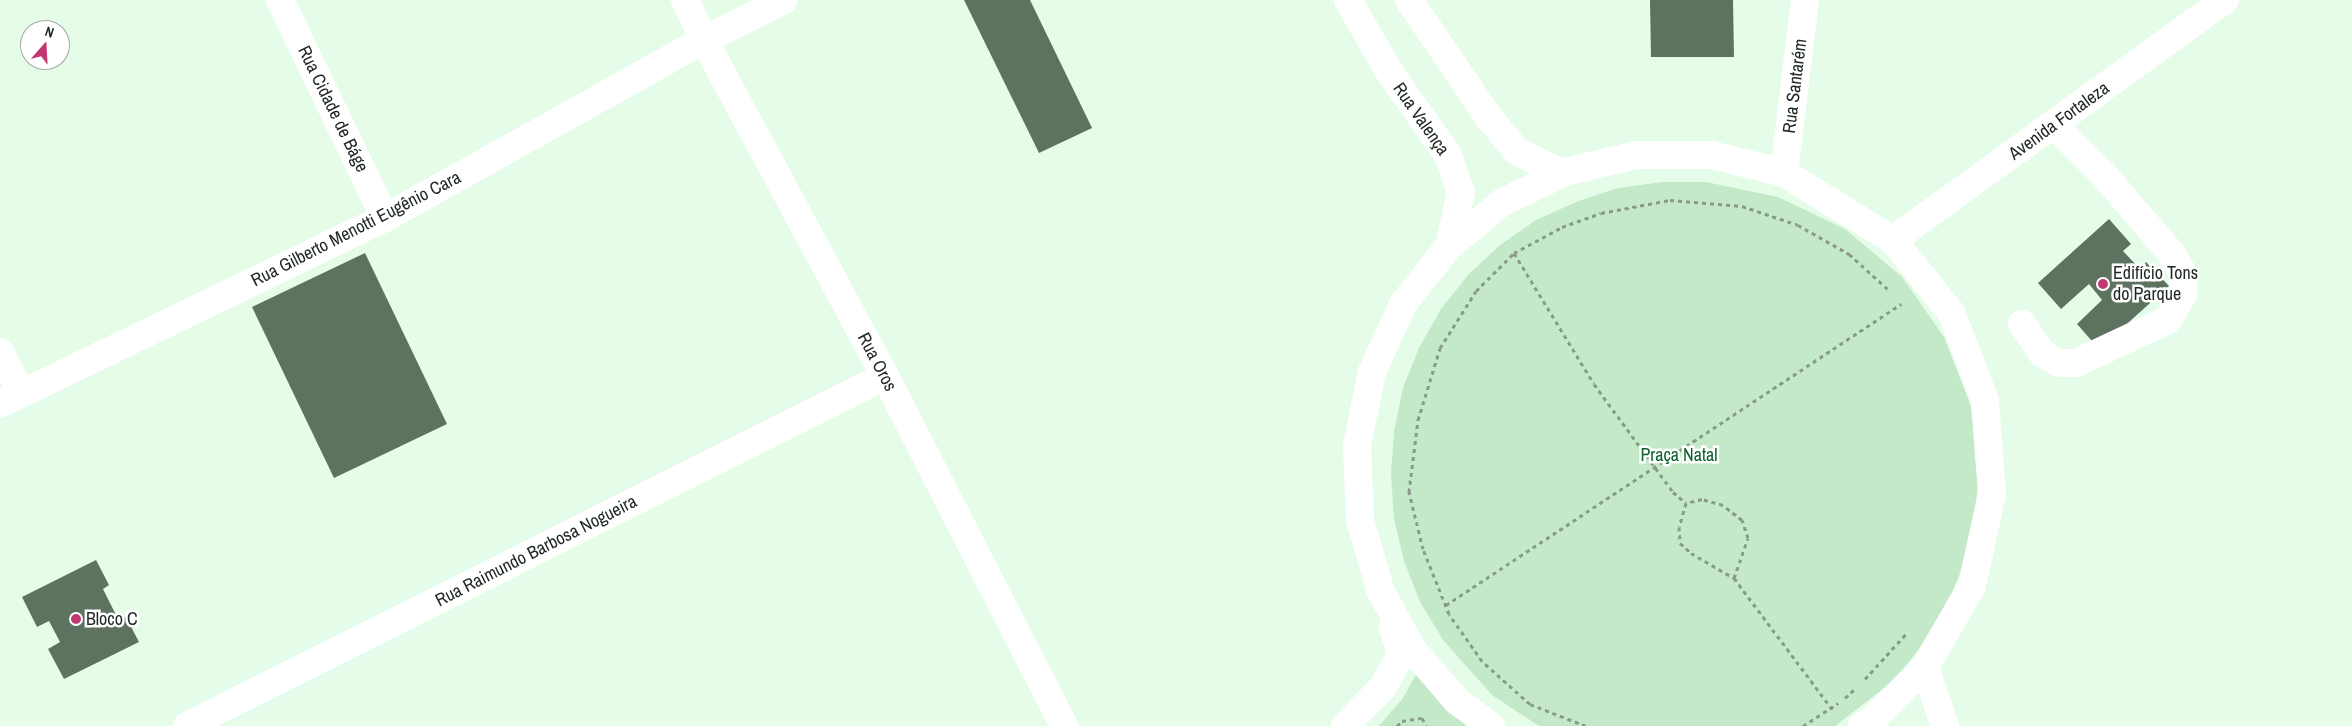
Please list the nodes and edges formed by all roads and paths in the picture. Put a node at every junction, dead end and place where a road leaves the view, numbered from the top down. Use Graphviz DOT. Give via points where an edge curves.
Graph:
graph roads {
  1 [pos="280,0"];
  2 [pos="685,0"];
  3 [pos="784,0"];
  4 [pos="1348,0"];
  5 [pos="1410,0"];
  6 [pos="1805,0"];
  7 [pos="2225,0"];
  8 [pos="704,40"];
  9 [pos="2054,126"];
  10 [pos="1565,172"];
  11 [pos="1784,173"];
  12 [pos="385,218"];
  13 [pos="1893,240"];
  14 [pos="1449,246"];
  15 [pos="1514,253"];
  16 [pos="1901,304"];
  17 [pos="1906,310"];
  18 [pos="2022,324"];
  19 [pos="0,352"];
  20 [pos="885,376"];
  21 [pos="10,399"];
  22 [pos="1655,466"];
  23 [pos="1686,503"];
  24 [pos="1734,578"];
  25 [pos="1381,592"];
  26 [pos="1446,605"];
  27 [pos="1908,631"];
  28 [pos="1925,667"];
  29 [pos="1832,709"];
  30 [pos="187,726"];
  31 [pos="1064,726"];
  32 [pos="1345,726"];
  33 [pos="1397,726"];
  34 [pos="1426,726"];
  35 [pos="1491,726"];
  36 [pos="1586,726"];
  37 [pos="1803,726"];
  38 [pos="1862,726"];
  39 [pos="1945,726"];
  1 -- 12 [label="street, Rua Cidade de Báge"];
  2 -- 8 [label="street, Rua Oros"];
  3 -- 8 [label="street, Rua Gilberto Menotti Eugênio Cara"];
  4 -- 14 [label="street, Rua Valença" via="1390,73 1448,155 1462,193"];
  5 -- 10 [label="street" via="1490,119 1517,151"];
  6 -- 11 [label="street, Rua Santarém"];
  7 -- 9 [label="street, Avenida Fortaleza"];
  8 -- 12 [label="street, Rua Gilberto Menotti Eugênio Cara"];
  8 -- 20 [label="street, Rua Oros"];
  9 -- 13 [label="street, Avenida Fortaleza"];
  9 -- 18 [label="street" via="2105,176 2171,253 2183,273 2183,294 2168,320 2076,363 2059,363 2042,353"];
  10 -- 11 [label="street" via="1637,155 1712,155"];
  10 -- 14 [label="street" via="1503,202"];
  11 -- 13 [label="street"];
  12 -- 21 [label="street, Rua Gilberto Menotti Eugênio Cara"];
  13 -- 28 [label="street" via="1952,314 1985,401 1992,494 1972,586"];
  14 -- 25 [label="street" via="1403,304 1372,372 1357,445 1360,520"];
  15 -- 16 [label="path" via="1562,227 1601,213 1670,200 1742,206 1798,225 1850,254"];
  15 -- 22 [label="path" via="1594,384"];
  15 -- 26 [label="path" via="1476,291 1440,348 1418,420 1409,492 1423,549"];
  16 -- 17 [label="path"];
  16 -- 22 [label="path"];
  19 -- 21 [label="street"];
  20 -- 30 [label="street, Rua Raimundo Barbosa Nogueira"];
  20 -- 31 [label="street, Rua Oros"];
  22 -- 23 [label="path" via="1673,492"];
  22 -- 26 [label="path"];
  23 -- 24 [label="path" via="1679,527 1680,544"];
  23 -- 24 [label="path" via="1702,499 1723,505 1742,520 1748,538"];
  24 -- 29 [label="path"];
  25 -- 32 [label="street" via="1401,654 1383,687"];
  25 -- 35 [label="street" via="1413,650 1458,701"];
  26 -- 36 [label="path" via="1482,661 1530,704"];
  27 -- 29 [label="path" via="1861,684"];
  28 -- 38 [label="street" via="1870,722"];
  28 -- 39 [label="street"];
  29 -- 37 [label="path"];
  33 -- 34 [label="path" via="1402,721 1422,718"];
}
